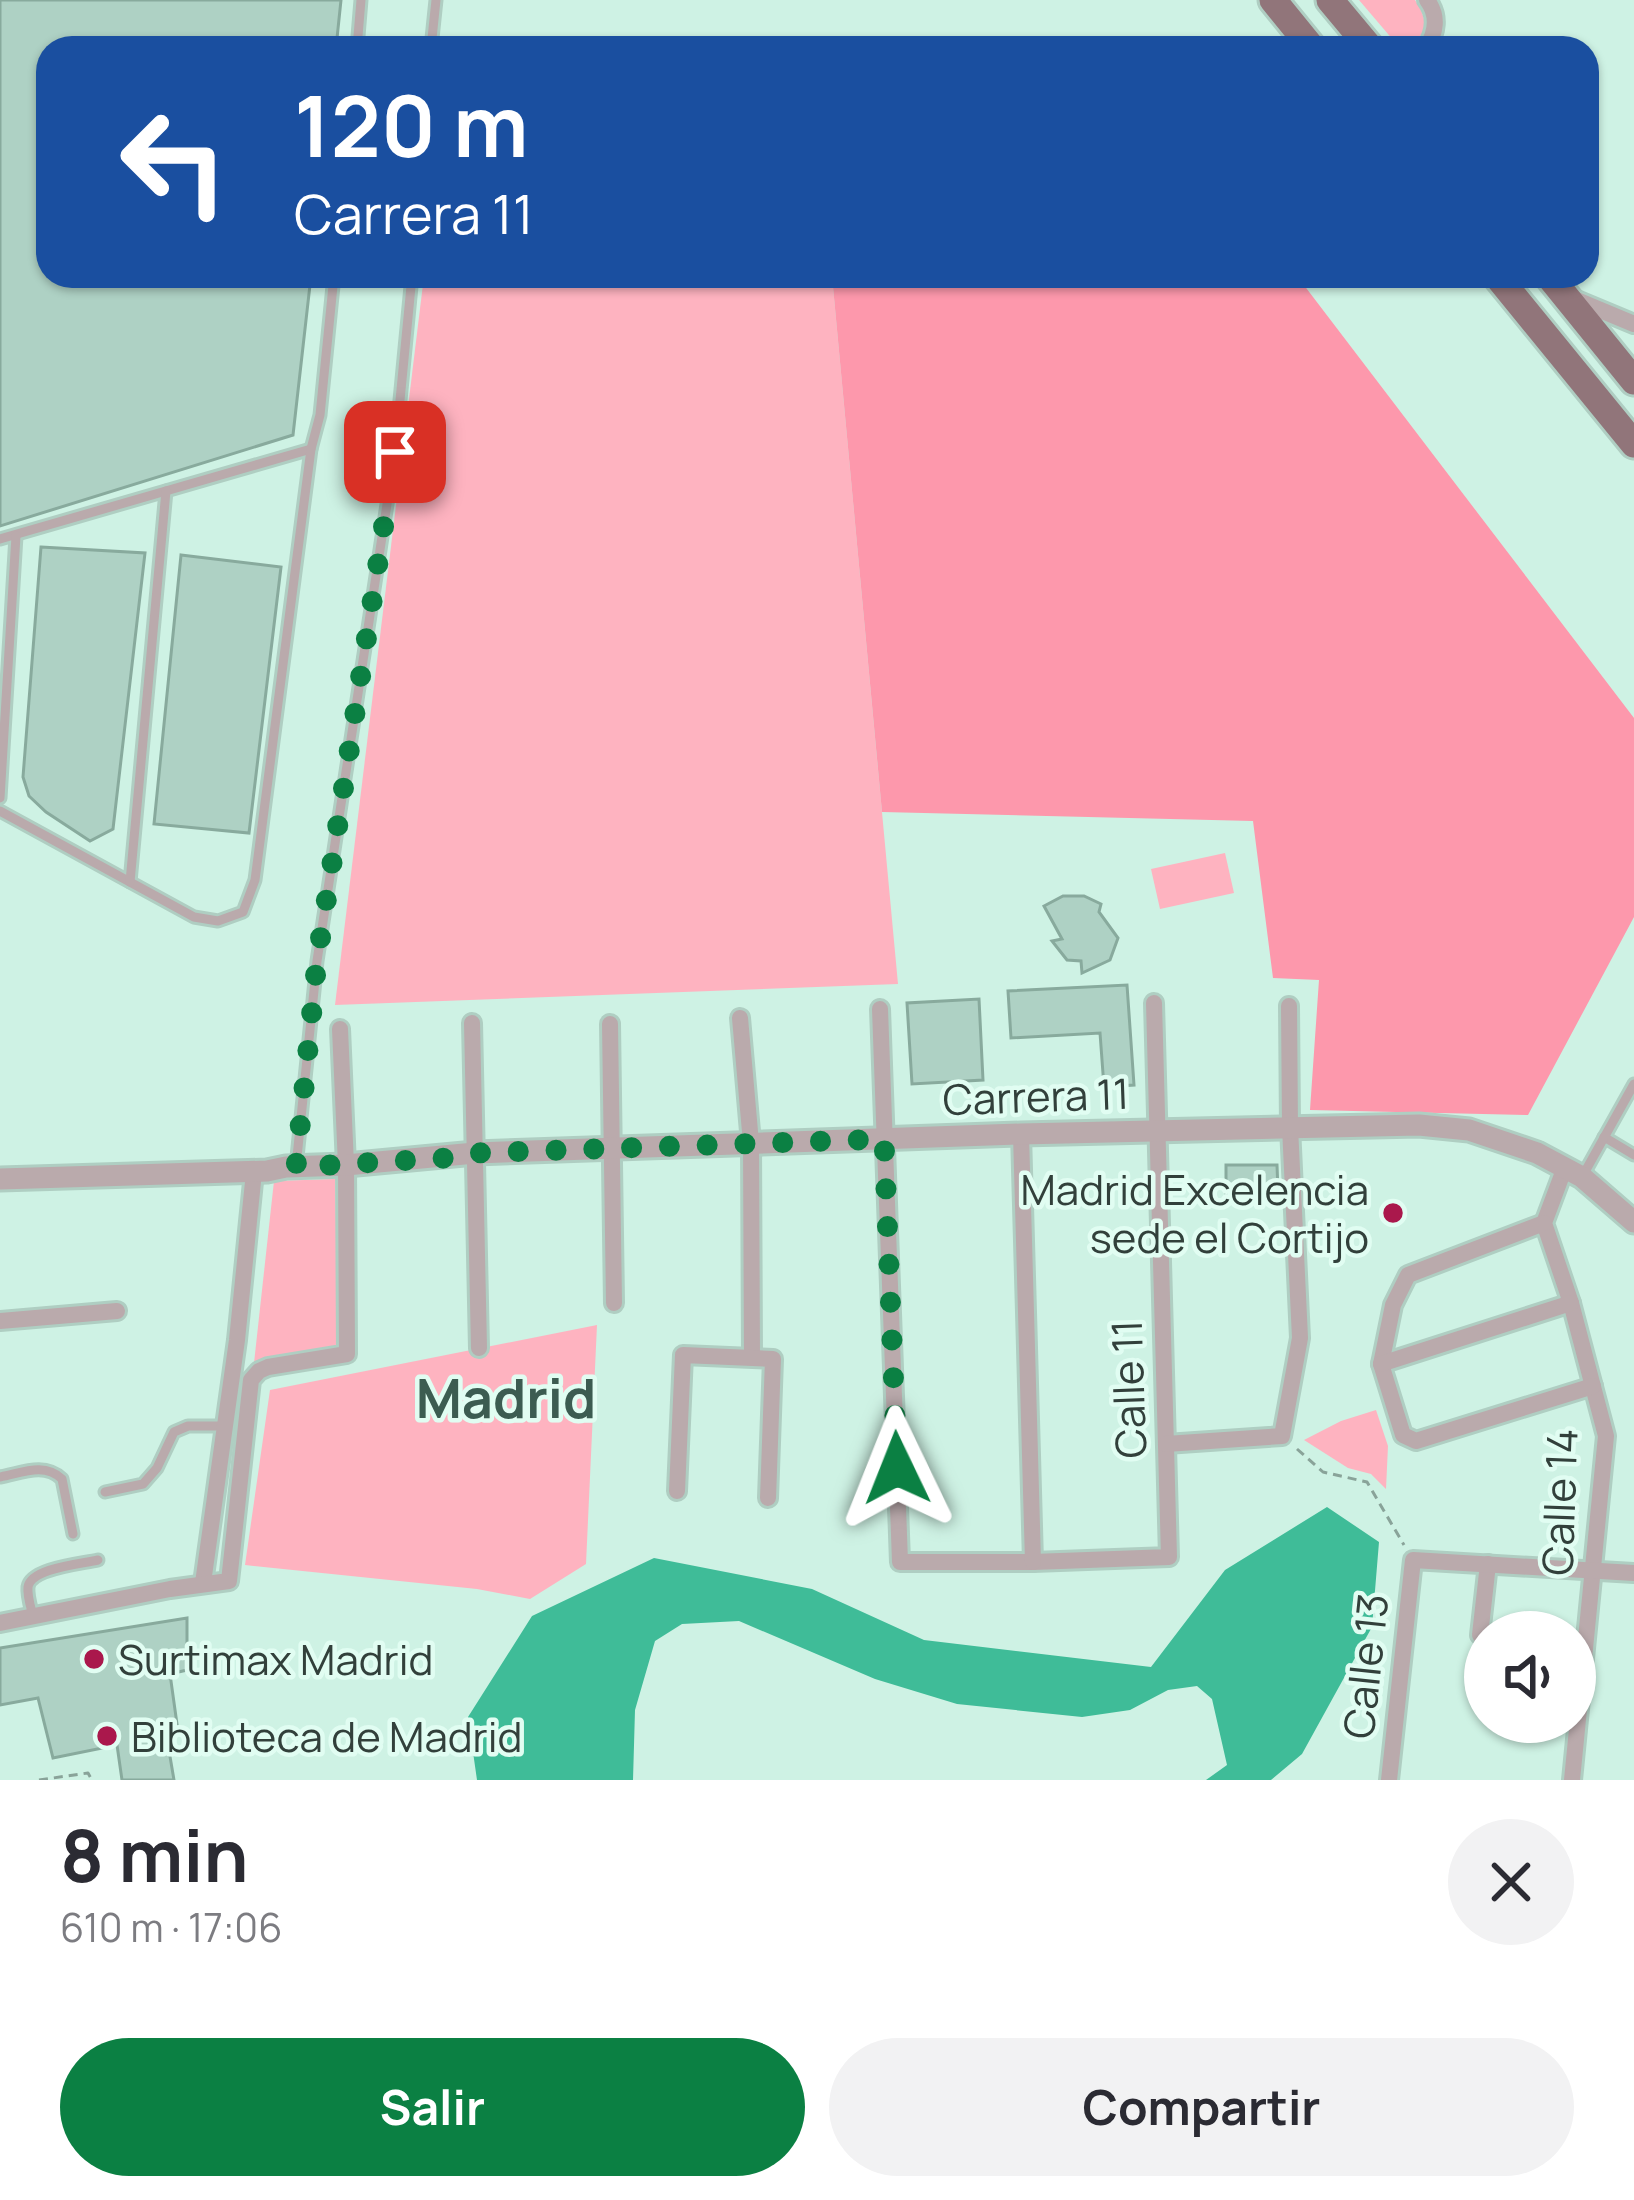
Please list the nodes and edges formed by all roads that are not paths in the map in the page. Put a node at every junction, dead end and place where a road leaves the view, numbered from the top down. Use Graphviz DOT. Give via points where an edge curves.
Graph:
graph roads {
  1 [pos="361,0"];
  2 [pos="436,0"];
  3 [pos="1273,0"];
  4 [pos="1330,0"];
  5 [pos="1427,0"];
  6 [pos="357,36"];
  7 [pos="432,36"];
  8 [pos="1302,36"];
  9 [pos="1360,36"];
  10 [pos="1432,36"];
  11 [pos="333,288"];
  12 [pos="411,288"];
  13 [pos="1507,288"];
  14 [pos="1558,288"];
  15 [pos="1562,288"];
  16 [pos="1634,324"];
  17 [pos="1634,381"];
  18 [pos="1634,444"];
  19 [pos="311,449"];
  20 [pos="166,491"];
  21 [pos="16,536"];
  22 [pos="0,539"];
  23 [pos="0,799"];
  24 [pos="0,811"];
  25 [pos="130,881"];
  26 [pos="1154,1003"];
  27 [pos="1289,1006"];
  28 [pos="880,1009"];
  29 [pos="740,1018"];
  30 [pos="472,1023"];
  31 [pos="610,1024"];
  32 [pos="340,1029"];
  33 [pos="1634,1084"];
  34 [pos="1290,1127"];
  35 [pos="1156,1131"];
  36 [pos="1021,1135"];
  37 [pos="1604,1137"];
  38 [pos="884,1139"];
  39 [pos="751,1144"];
  40 [pos="612,1149"];
  41 [pos="475,1153"];
  42 [pos="1634,1155"];
  43 [pos="346,1165"];
  44 [pos="296,1167"];
  45 [pos="254,1172"];
  46 [pos="1574,1172"];
  47 [pos="0,1179"];
  48 [pos="1634,1222"];
  49 [pos="1544,1223"];
  50 [pos="614,1303"];
  51 [pos="1571,1303"];
  52 [pos="117,1311"];
  53 [pos="0,1321"];
  54 [pos="479,1348"];
  55 [pos="752,1357"];
  56 [pos="1381,1364"];
  57 [pos="1593,1386"];
  58 [pos="224,1426"];
  59 [pos="1166,1444"];
  60 [pos="0,1477"];
  61 [pos="676,1491"];
  62 [pos="105,1492"];
  63 [pos="768,1498"];
  64 [pos="73,1534"];
  65 [pos="98,1560"];
  66 [pos="1033,1562"];
  67 [pos="1488,1564"];
  68 [pos="1594,1571"];
  69 [pos="1634,1573"];
  70 [pos="203,1583"];
  71 [pos="1483,1611"];
  72 [pos="33,1616"];
  73 [pos="0,1623"];
  74 [pos="1389,1780"];
  75 [pos="1572,1780"];
  1 -- 6 [label="lane"];
  2 -- 7 [label="lane"];
  3 -- 8 [label="main road"];
  4 -- 9 [label="main road"];
  5 -- 10 [label="street"];
  11 -- 19 [label="lane"];
  12 -- 44 [label="lane"];
  13 -- 18 [label="main road"];
  14 -- 17 [label="main road"];
  15 -- 16 [label="street"];
  19 -- 20 [label="lane"];
  19 -- 25 [label="lane" via="255,880 243,912 194,917"];
  20 -- 21 [label="lane"];
  20 -- 25 [label="lane"];
  21 -- 22 [label="lane"];
  21 -- 23 [label="lane"];
  24 -- 25 [label="lane"];
  26 -- 35 [label="street, Calle 11"];
  27 -- 34 [label="street"];
  28 -- 38 [label="street"];
  29 -- 39 [label="street"];
  30 -- 41 [label="street"];
  31 -- 40 [label="street"];
  32 -- 43 [label="street"];
  33 -- 37 [label="lane"];
  34 -- 35 [label="street, Carrera 11"];
  34 -- 46 [label="street, Carrera 11" via="1468,1130"];
  34 -- 59 [label="street" via="1300,1338 1282,1436"];
  35 -- 36 [label="street, Carrera 11"];
  35 -- 59 [label="street, Calle 11"];
  36 -- 38 [label="street, Carrera 11"];
  36 -- 66 [label="street"];
  37 -- 42 [label="lane"];
  37 -- 46 [label="lane"];
  38 -- 39 [label="street, Carrera 11"];
  38 -- 66 [label="street" via="900,1562"];
  39 -- 40 [label="street, Carrera 11"];
  39 -- 55 [label="street"];
  40 -- 41 [label="street, Carrera 11"];
  40 -- 50 [label="street"];
  41 -- 43 [label="street, Carrera 11"];
  41 -- 54 [label="street"];
  43 -- 44 [label="street, Carrera 11"];
  43 -- 70 [label="street" via="347,1354 268,1367 251,1380 229,1581"];
  44 -- 45 [label="street, Carrera 11"];
  45 -- 47 [label="street, Carrera 11"];
  45 -- 58 [label="street"];
  46 -- 48 [label="street, Carrera 11"];
  46 -- 49 [label="street"];
  49 -- 51 [label="street, Calle 14"];
  49 -- 56 [label="street" via="1408,1275"];
  51 -- 56 [label="street"];
  51 -- 57 [label="street, Calle 14"];
  52 -- 53 [label="street"];
  55 -- 61 [label="street" via="683,1355"];
  55 -- 63 [label="street" via="773,1359"];
  56 -- 57 [label="street" via="1403,1436 1416,1442"];
  57 -- 68 [label="street, Calle 14" via="1606,1436"];
  58 -- 62 [label="lane" via="175,1432 143,1484"];
  58 -- 70 [label="street"];
  59 -- 66 [label="street, Calle 11" via="1169,1557"];
  60 -- 64 [label="lane" via="56,1473"];
  65 -- 72 [label="lane" via="31,1579"];
  67 -- 68 [label="street"];
  67 -- 71 [label="street"];
  67 -- 74 [label="street, Calle 13" via="1413,1560"];
  68 -- 69 [label="street"];
  68 -- 75 [label="street, Calle 14"];
  70 -- 72 [label="street"];
  72 -- 73 [label="street"];
}
